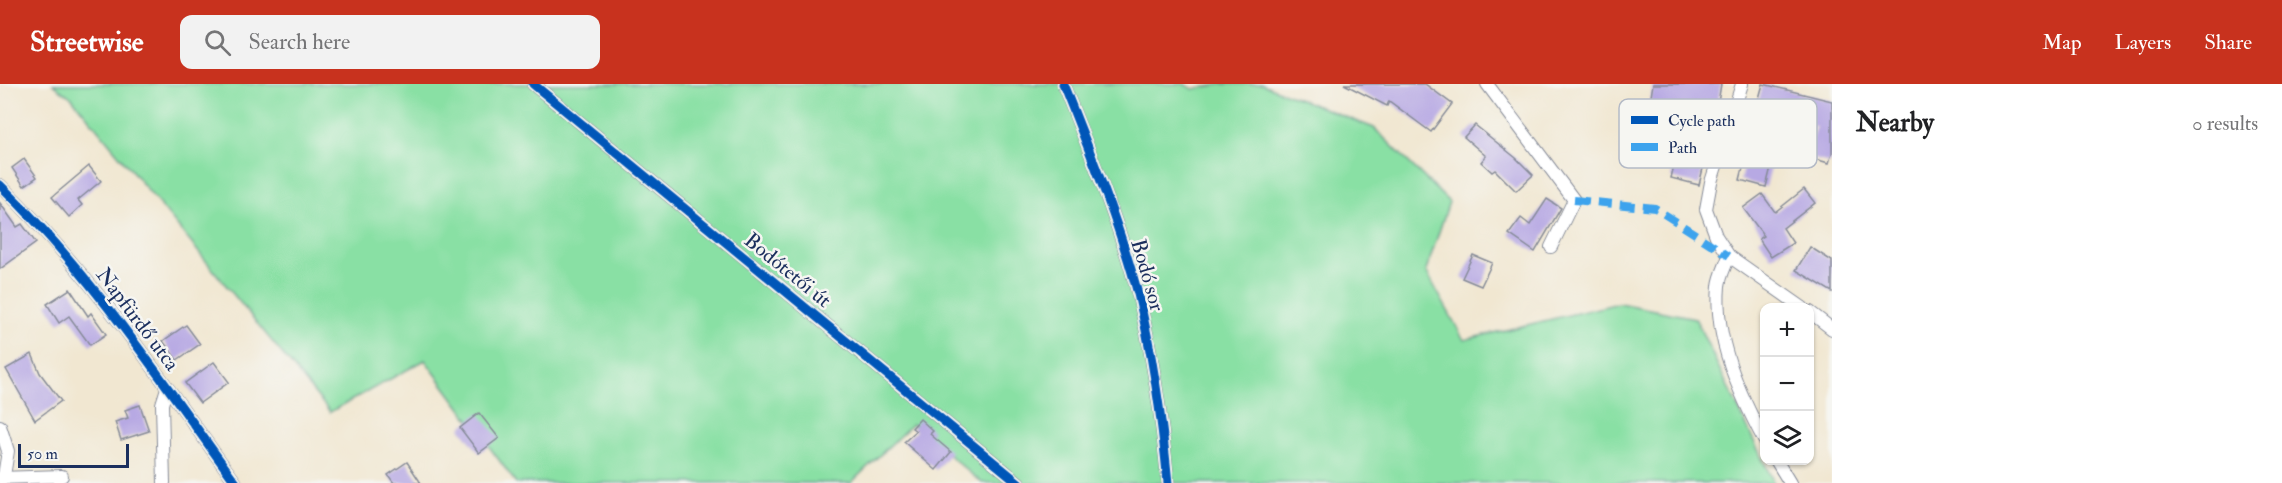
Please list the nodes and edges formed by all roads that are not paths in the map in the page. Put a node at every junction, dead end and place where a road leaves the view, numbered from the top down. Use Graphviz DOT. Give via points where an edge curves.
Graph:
graph roads {
  1 [pos="534,84"];
  2 [pos="1063,84"];
  3 [pos="1487,84"];
  4 [pos="1742,84"];
  5 [pos="1737,99"];
  6 [pos="1715,168"];
  7 [pos="0,185"];
  8 [pos="1551,247"];
  9 [pos="1730,256"];
  10 [pos="1796,303"];
  11 [pos="1814,316"];
  12 [pos="1832,329"];
  13 [pos="167,388"];
  14 [pos="0,426"];
  15 [pos="1760,433"];
  16 [pos="1779,465"];
  17 [pos="62,476"];
  18 [pos="2,477"];
  19 [pos="164,483"];
  20 [pos="236,483"];
  21 [pos="1019,483"];
  22 [pos="1168,483"];
  23 [pos="1790,483"];
  1 -- 21 [label="street, Bodótetői út"];
  2 -- 22 [label="street, Bodó sor" via="1092,157 1137,294 1162,420"];
  3 -- 8 [label="street" via="1574,200"];
  4 -- 5 [label="street"];
  6 -- 9 [label="street" via="1706,209 1716,236"];
  7 -- 13 [label="street, Napfürdő utca" via="40,224 95,289"];
  9 -- 10 [label="street"];
  9 -- 15 [label="street" via="1719,285 1721,329 1743,401"];
  11 -- 12 [label="street"];
  13 -- 19 [label="street" via="162,404"];
  13 -- 20 [label="street, Napfürdő utca"];
  14 -- 18 [label="street" via="8,451"];
  16 -- 23 [label="street"];
  17 -- 18 [label="street"];
}
